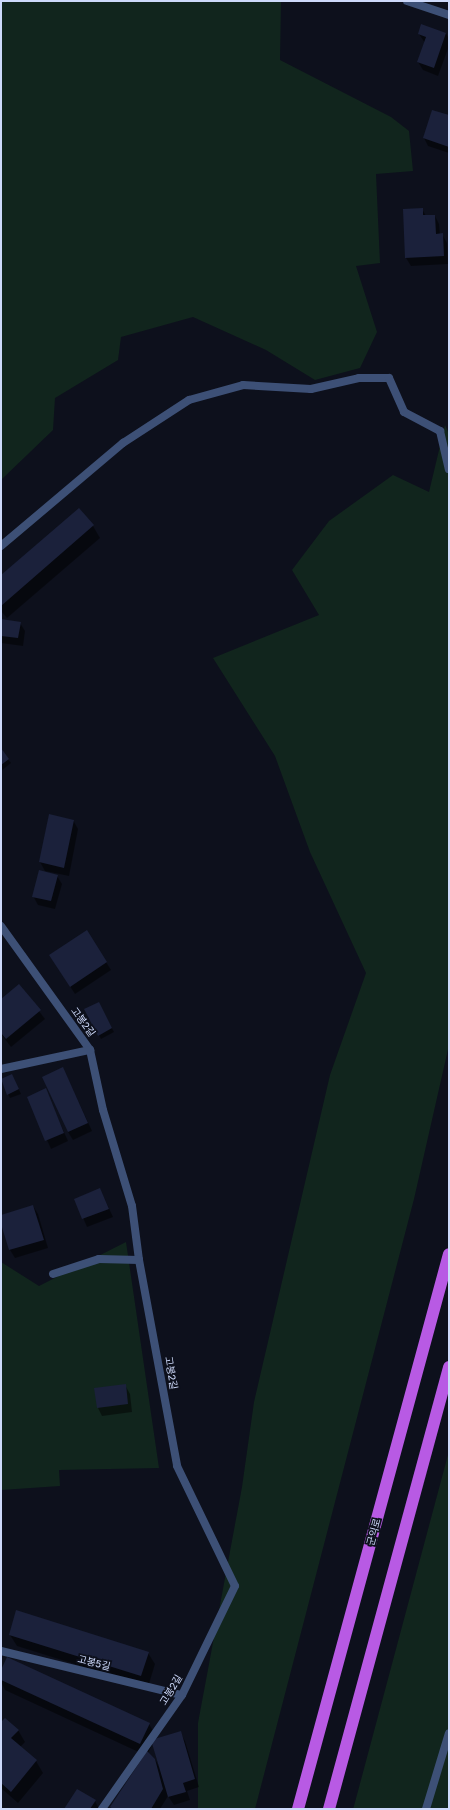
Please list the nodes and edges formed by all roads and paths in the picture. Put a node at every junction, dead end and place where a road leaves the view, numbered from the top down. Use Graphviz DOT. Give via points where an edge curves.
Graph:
graph roads {
  1 [pos="407,1"];
  2 [pos="449,15"];
  3 [pos="449,469"];
  4 [pos="1,546"];
  5 [pos="1,926"];
  6 [pos="90,1050"];
  7 [pos="1,1069"];
  8 [pos="449,1254"];
  9 [pos="140,1260"];
  10 [pos="53,1274"];
  11 [pos="449,1367"];
  12 [pos="1,1651"];
  13 [pos="182,1695"];
  14 [pos="449,1733"];
  15 [pos="102,1809"];
  16 [pos="298,1809"];
  17 [pos="329,1809"];
  18 [pos="426,1809"];
  1 -- 2 [label="street"];
  3 -- 4 [label="street" via="440,431 404,412 389,378 359,378 311,389 243,385 189,400 123,443"];
  5 -- 6 [label="street, 고봉2길"];
  6 -- 7 [label="street"];
  6 -- 9 [label="street, 고봉2길" via="103,1110 132,1206"];
  8 -- 16 [label="highway, 군익로"];
  9 -- 10 [label="street" via="99,1259"];
  9 -- 13 [label="street, 고봉2길" via="177,1466 235,1586"];
  11 -- 17 [label="highway"];
  12 -- 13 [label="street, 고봉5길"];
  13 -- 15 [label="street, 고봉2길"];
  14 -- 18 [label="street"];
}
